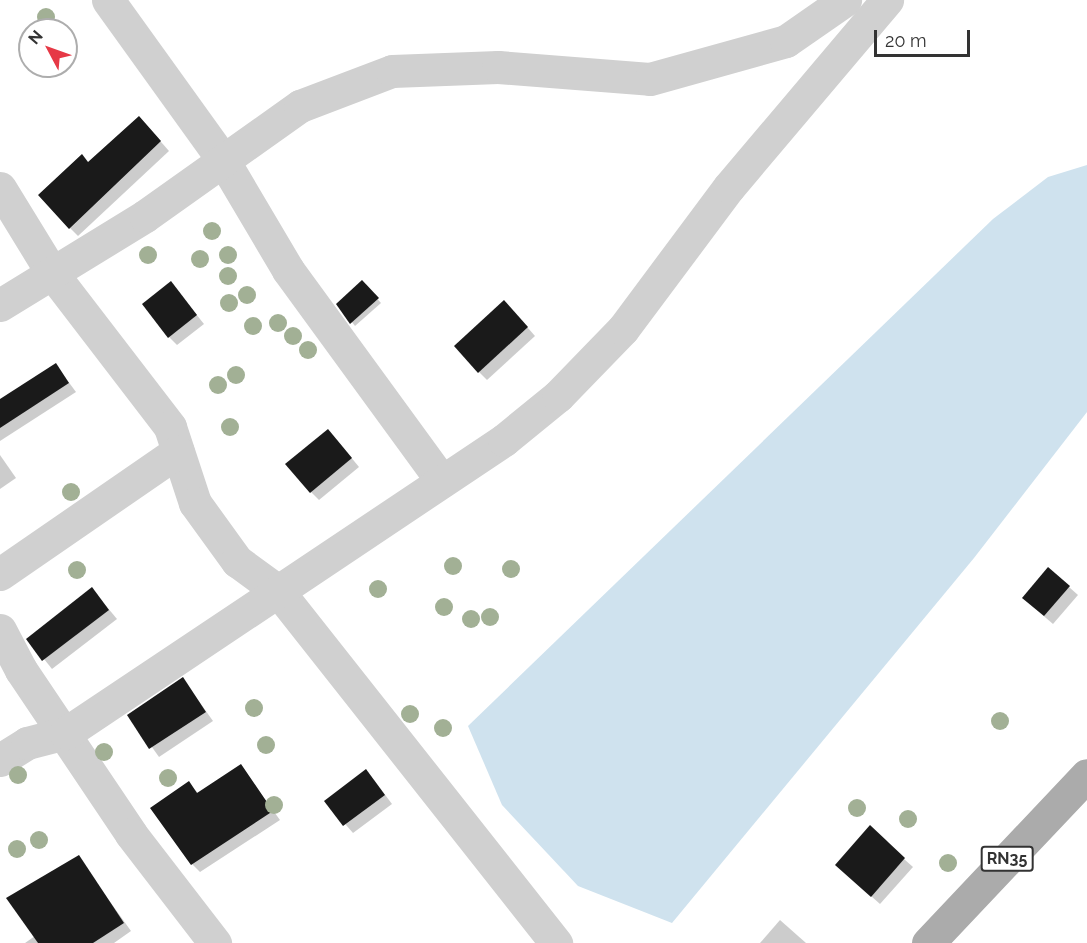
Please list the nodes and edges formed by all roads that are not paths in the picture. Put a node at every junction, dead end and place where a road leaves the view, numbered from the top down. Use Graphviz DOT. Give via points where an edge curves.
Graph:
graph roads {
  1 [pos="108,0"];
  2 [pos="845,0"];
  3 [pos="887,0"];
  4 [pos="223,160"];
  5 [pos="0,188"];
  6 [pos="52,273"];
  7 [pos="0,305"];
  8 [pos="178,451"];
  9 [pos="442,481"];
  10 [pos="0,574"];
  11 [pos="278,591"];
  12 [pos="0,630"];
  13 [pos="66,733"];
  14 [pos="0,760"];
  15 [pos="1087,775"];
  16 [pos="215,943"];
  17 [pos="556,943"];
  18 [pos="927,943"];
  1 -- 4 [label="street"];
  2 -- 4 [label="street" via="786,41 650,78 498,67 392,71 300,106"];
  3 -- 9 [label="street" via="729,187 623,329 558,396 504,440"];
  4 -- 6 [label="street" via="145,216"];
  4 -- 9 [label="street" via="288,270"];
  5 -- 6 [label="street"];
  6 -- 7 [label="street"];
  6 -- 8 [label="street" via="171,427"];
  8 -- 10 [label="street"];
  8 -- 11 [label="street" via="195,503 230,552"];
  9 -- 11 [label="street"];
  11 -- 13 [label="street"];
  11 -- 17 [label="street"];
  12 -- 13 [label="street" via="21,670"];
  13 -- 14 [label="street" via="27,743"];
  13 -- 16 [label="street" via="131,834"];
  15 -- 18 [label="main road, RN35"];
}
